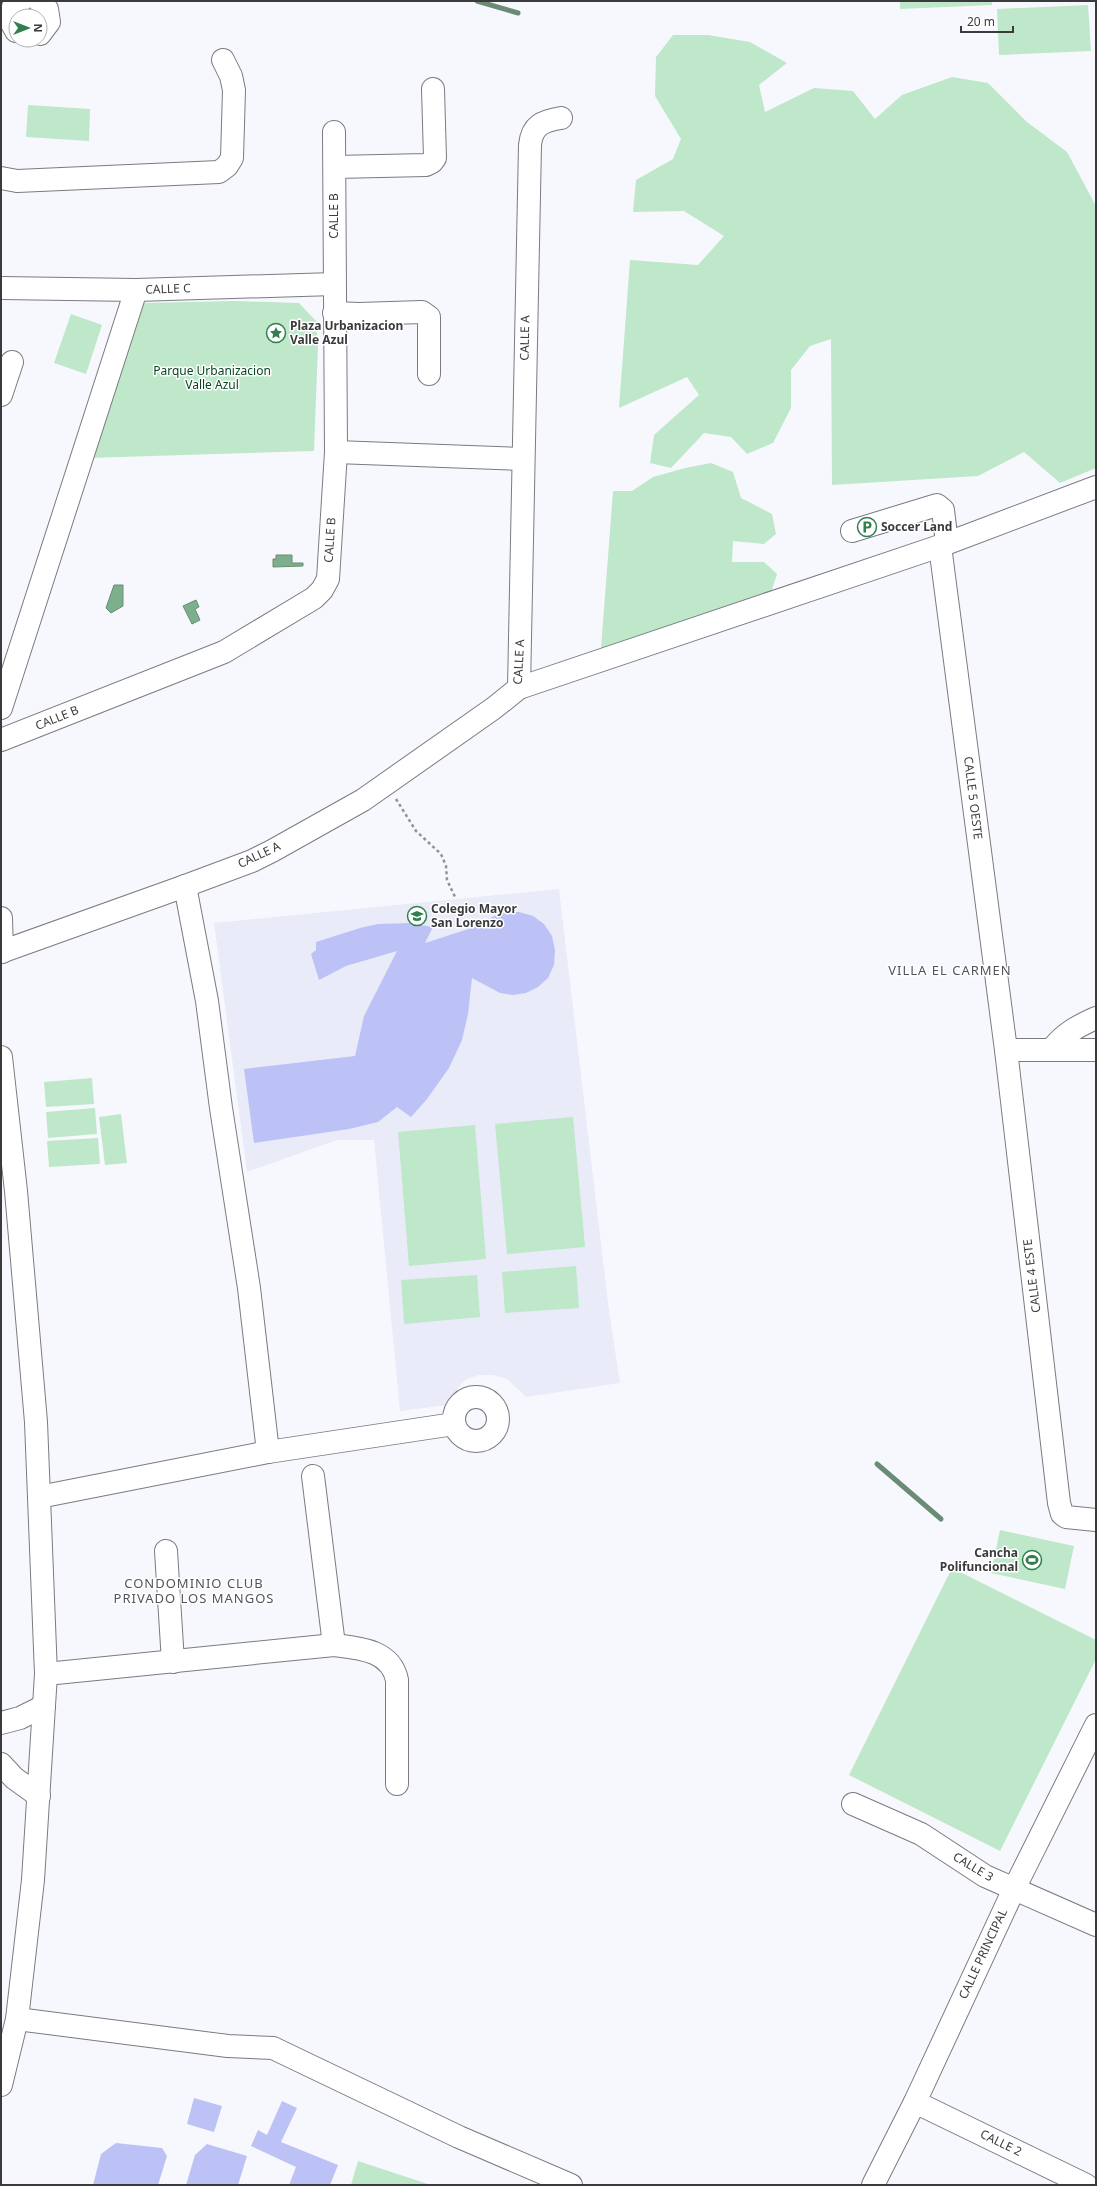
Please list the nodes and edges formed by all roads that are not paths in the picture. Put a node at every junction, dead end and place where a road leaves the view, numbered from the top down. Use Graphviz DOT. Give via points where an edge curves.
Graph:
graph roads {
  1 [pos="223,60"];
  2 [pos="433,89"];
  3 [pos="561,118"];
  4 [pos="334,132"];
  5 [pos="334,167"];
  6 [pos="1,178"];
  7 [pos="334,284"];
  8 [pos="1,288"];
  9 [pos="136,290"];
  10 [pos="334,313"];
  11 [pos="12,362"];
  12 [pos="429,374"];
  13 [pos="1,395"];
  14 [pos="336,452"];
  15 [pos="522,459"];
  16 [pos="1096,487"];
  17 [pos="852,531"];
  18 [pos="943,545"];
  19 [pos="519,688"];
  20 [pos="1,708"];
  21 [pos="1,740"];
  22 [pos="185,886"];
  23 [pos="1,918"];
  24 [pos="1,952"];
  25 [pos="1096,1018"];
  26 [pos="1052,1049"];
  27 [pos="1006,1050"];
  28 [pos="1096,1050"];
  29 [pos="1,1057"];
  30 [pos="454,1424"];
  31 [pos="268,1452"];
  32 [pos="314,1476"];
  33 [pos="39,1497"];
  34 [pos="1096,1520"];
  35 [pos="166,1551"];
  36 [pos="334,1645"];
  37 [pos="173,1662"];
  38 [pos="46,1674"];
  39 [pos="44,1706"];
  40 [pos="1,1723"];
  41 [pos="1096,1725"];
  42 [pos="1,1764"];
  43 [pos="396,1784"];
  44 [pos="39,1796"];
  45 [pos="853,1804"];
  46 [pos="1014,1889"];
  47 [pos="1096,1925"];
  48 [pos="17,2019"];
  49 [pos="1,2085"];
  50 [pos="915,2102"];
  51 [pos="571,2185"];
  52 [pos="874,2185"];
  53 [pos="1086,2185"];
  1 -- 6 [label="street" via="231,76 234,90 232,158 219,172 17,181"];
  2 -- 5 [label="street" via="435,158 432,162 426,165"];
  3 -- 15 [label="street, CALLE A" via="540,124 534,129 530,145"];
  4 -- 5 [label="street, CALLE B"];
  5 -- 7 [label="street, CALLE B"];
  7 -- 9 [label="street, CALLE C"];
  7 -- 10 [label="street, CALLE B"];
  8 -- 9 [label="street, CALLE C"];
  9 -- 20 [label="street"];
  10 -- 12 [label="street" via="426,314"];
  10 -- 14 [label="street, CALLE B"];
  11 -- 13 [label="street"];
  14 -- 15 [label="street"];
  14 -- 21 [label="street, CALLE B" via="328,579 314,598 224,652"];
  15 -- 19 [label="street, CALLE A"];
  16 -- 18 [label="street"];
  17 -- 18 [label="street, CALLE 5 OESTE" via="937,505 943,510"];
  18 -- 19 [label="street"];
  18 -- 27 [label="street, CALLE 5 OESTE"];
  19 -- 22 [label="street, CALLE A" via="363,800 252,861"];
  22 -- 24 [label="street, CALLE A"];
  22 -- 31 [label="street" via="206,1001 249,1288"];
  23 -- 24 [label="street"];
  25 -- 26 [label="street" via="1074,1028"];
  26 -- 27 [label="street"];
  26 -- 28 [label="street"];
  27 -- 34 [label="street, CALLE 4 ESTE" via="1059,1503 1062,1514 1066,1517"];
  29 -- 33 [label="street" via="16,1191 36,1422"];
  30 -- 31 [label="street"];
  31 -- 33 [label="street"];
  32 -- 36 [label="street"];
  33 -- 38 [label="street"];
  35 -- 37 [label="street"];
  36 -- 37 [label="street"];
  36 -- 43 [label="street" via="370,1650 388,1661 395,1669"];
  37 -- 38 [label="street"];
  38 -- 39 [label="street"];
  39 -- 40 [label="street" via="20,1718"];
  39 -- 44 [label="street"];
  41 -- 46 [label="street, CALLE PRINCIPAL"];
  42 -- 44 [label="street" via="14,1778"];
  44 -- 48 [label="street" via="33,1880"];
  45 -- 46 [label="street, CALLE 3" via="921,1834 985,1876"];
  46 -- 47 [label="street, CALLE 3"];
  46 -- 50 [label="street, CALLE PRINCIPAL"];
  48 -- 49 [label="street"];
  48 -- 51 [label="street" via="228,2046 273,2048 458,2137"];
  50 -- 52 [label="street, CALLE PRINCIPAL"];
  50 -- 53 [label="street, CALLE 2"];
}
